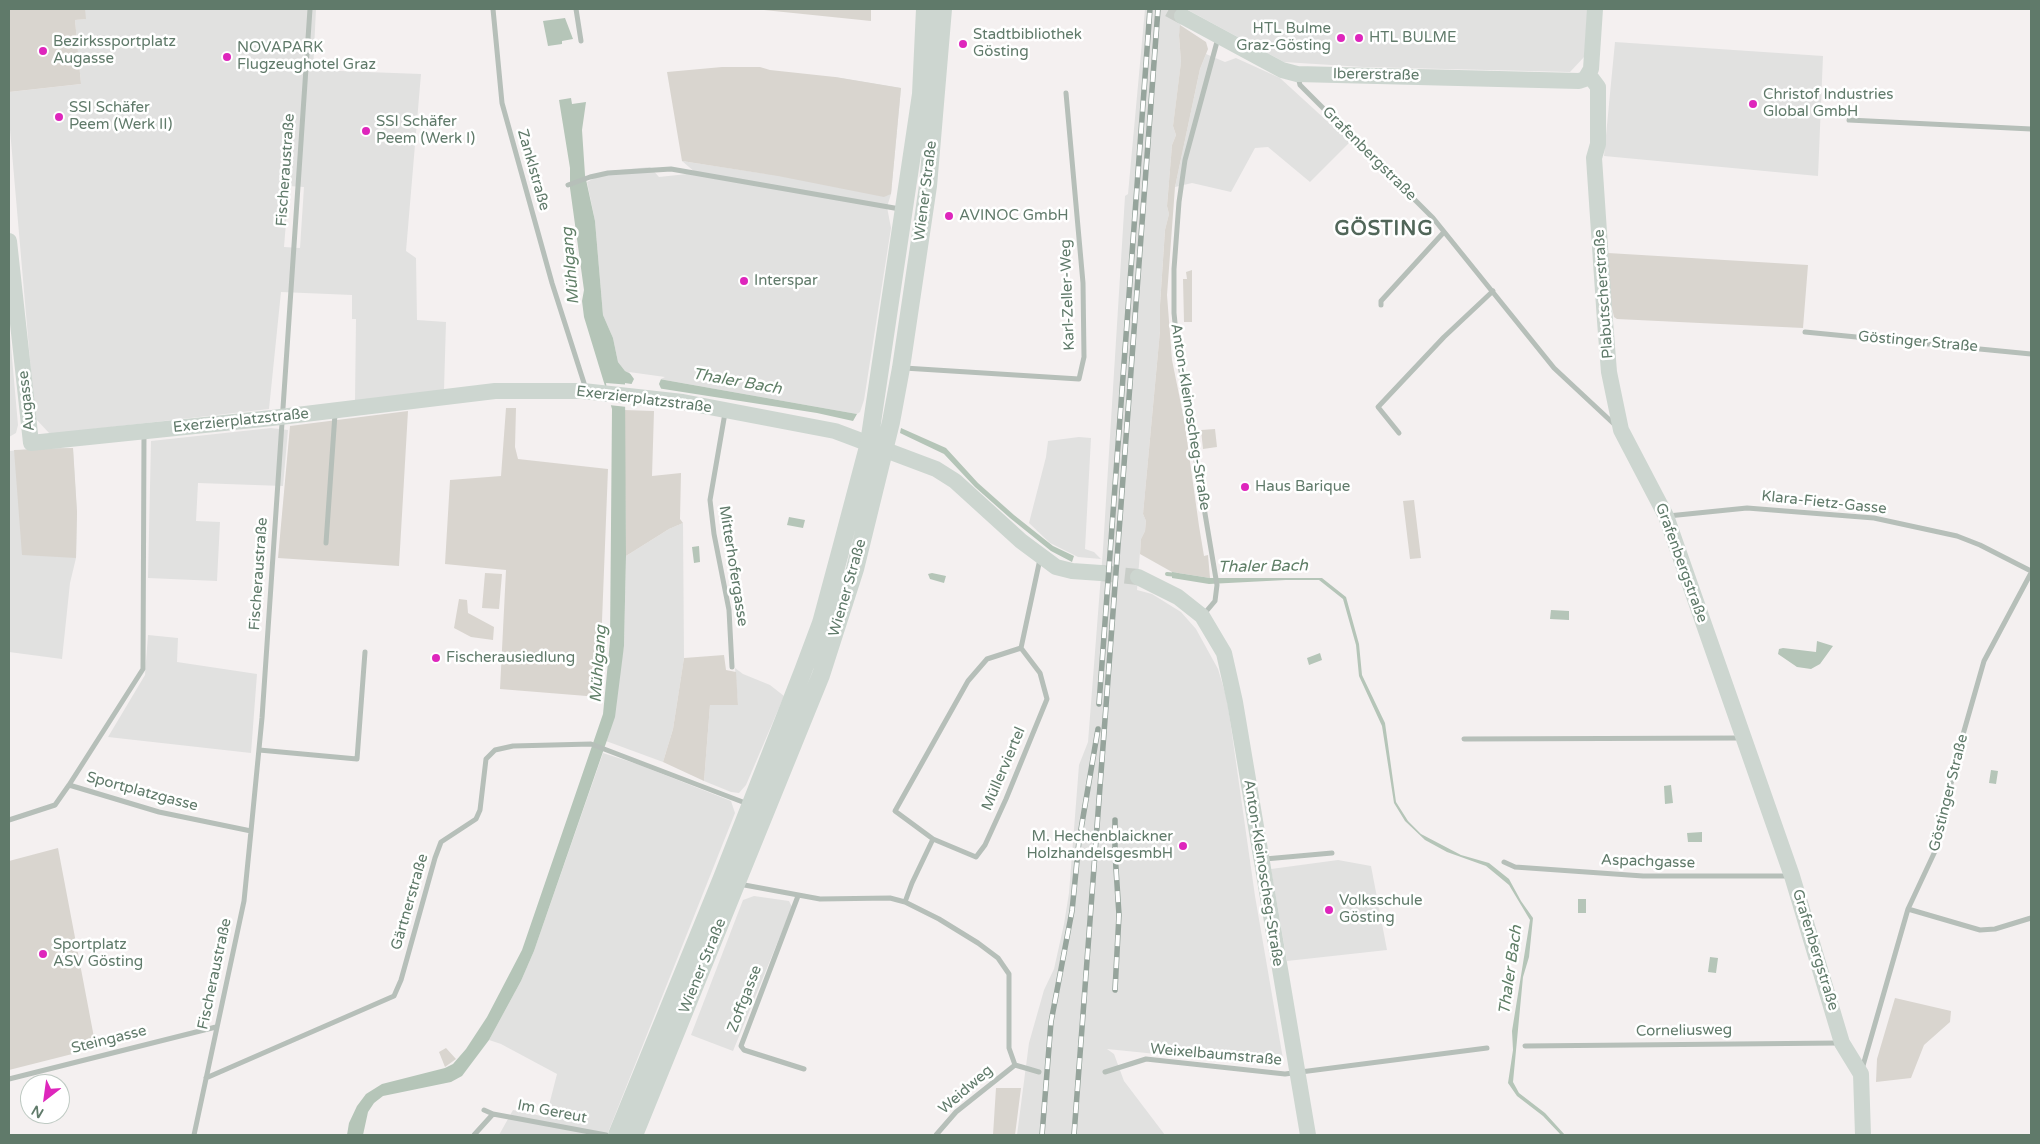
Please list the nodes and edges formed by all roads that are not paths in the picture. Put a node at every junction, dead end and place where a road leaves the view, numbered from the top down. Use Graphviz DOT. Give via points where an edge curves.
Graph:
graph roads {
  1 [pos="310,9"];
  2 [pos="493,9"];
  3 [pos="576,9"];
  4 [pos="925,9"];
  5 [pos="943,9"];
  6 [pos="1595,9"];
  7 [pos="1182,16"];
  8 [pos="1218,37"];
  9 [pos="581,41"];
  10 [pos="1297,74"];
  11 [pos="1587,77"];
  12 [pos="1066,92"];
  13 [pos="1849,120"];
  14 [pos="2031,129"];
  15 [pos="696,173"];
  16 [pos="568,185"];
  17 [pos="905,210"];
  18 [pos="1444,232"];
  19 [pos="9,241"];
  20 [pos="1493,291"];
  21 [pos="1381,305"];
  22 [pos="1805,332"];
  23 [pos="2031,354"];
  24 [pos="901,368"];
  25 [pos="583,392"];
  26 [pos="726,410"];
  27 [pos="335,411"];
  28 [pos="282,417"];
  29 [pos="1620,430"];
  30 [pos="143,431"];
  31 [pos="1399,433"];
  32 [pos="31,442"];
  33 [pos="877,446"];
  34 [pos="1666,516"];
  35 [pos="326,543"];
  36 [pos="1041,557"];
  37 [pos="2031,572"];
  38 [pos="1101,573"];
  39 [pos="1138,578"];
  40 [pos="1196,612"];
  41 [pos="1021,648"];
  42 [pos="365,652"];
  43 [pos="732,667"];
  44 [pos="1744,738"];
  45 [pos="1464,740"];
  46 [pos="259,750"];
  47 [pos="69,785"];
  48 [pos="749,804"];
  49 [pos="9,820"];
  50 [pos="251,831"];
  51 [pos="933,839"];
  52 [pos="1332,853"];
  53 [pos="1261,859"];
  54 [pos="1504,862"];
  55 [pos="1792,876"];
  56 [pos="730,881"];
  57 [pos="798,896"];
  58 [pos="905,902"];
  59 [pos="1908,909"];
  60 [pos="2031,918"];
  61 [pos="216,1027"];
  62 [pos="1842,1043"];
  63 [pos="1525,1046"];
  64 [pos="1486,1048"];
  65 [pos="1015,1065"];
  66 [pos="804,1069"];
  67 [pos="1039,1072"];
  68 [pos="1105,1072"];
  69 [pos="1297,1072"];
  70 [pos="1861,1074"];
  71 [pos="206,1078"];
  72 [pos="9,1079"];
  73 [pos="484,1110"];
  74 [pos="493,1114"];
  75 [pos="194,1135"];
  76 [pos="474,1135"];
  77 [pos="606,1135"];
  78 [pos="617,1135"];
  79 [pos="634,1135"];
  80 [pos="936,1135"];
  81 [pos="1308,1135"];
  82 [pos="1863,1135"];
  1 -- 28 [label="street, Fischeraustraße"];
  2 -- 25 [label="street, Zanklstraße" via="502,103 552,283 584,383"];
  3 -- 9 [label="street"];
  4 -- 17 [label="main road, Wiener Straße" via="923,71"];
  5 -- 24 [label="main road, Wiener Straße" via="928,186"];
  6 -- 11 [label="street, Plabutscherstraße"];
  7 -- 8 [label="street, Ibererstraße"];
  8 -- 10 [label="street, Ibererstraße" via="1282,70"];
  8 -- 40 [label="street, Anton-Kleinoscheg-Straße" via="1185,160 1174,269 1178,353 1217,586 1215,601"];
  10 -- 11 [label="street, Ibererstraße" via="1579,80"];
  10 -- 18 [label="street, Grafenbergstraße" via="1300,85"];
  11 -- 29 [label="street, Plabutscherstraße" via="1598,87 1598,144 1594,158 1607,350"];
  12 -- 24 [label="street, Karl-Zeller-Weg" via="1083,283 1084,357 1079,379"];
  13 -- 14 [label="street"];
  15 -- 16 [label="street, Zanklstraße" via="671,169 590,177"];
  15 -- 17 [label="street, Wiener Straße"];
  17 -- 33 [label="main road, Wiener Straße"];
  18 -- 20 [label="street, Grafenbergstraße"];
  18 -- 21 [label="street" via="1380,302"];
  19 -- 32 [label="street, Augasse"];
  20 -- 29 [label="street, Grafenbergstraße" via="1554,368"];
  20 -- 31 [label="street" via="1444,336 1378,407"];
  22 -- 23 [label="street, Göstinger Straße"];
  24 -- 33 [label="main road, Wiener Straße"];
  25 -- 26 [label="street, Exerzierplatzstraße"];
  25 -- 27 [label="street, Exerzierplatzstraße" via="495,391"];
  26 -- 33 [label="street, Exerzierplatzstraße" via="816,426"];
  26 -- 43 [label="street, Mitterhofergasse" via="710,500 729,610"];
  27 -- 28 [label="street, Exerzierplatzstraße"];
  27 -- 35 [label="street"];
  28 -- 30 [label="street, Exerzierplatzstraße"];
  28 -- 46 [label="street, Fischeraustraße"];
  29 -- 34 [label="street, Grafenbergstraße"];
  30 -- 32 [label="street, Exerzierplatzstraße"];
  30 -- 47 [label="street" via="143,669"];
  33 -- 36 [label="street, Exerzierplatzstraße" via="955,480"];
  33 -- 48 [label="main road, Wiener Straße" via="821,622"];
  33 -- 56 [label="main road, Wiener Straße" via="856,569 821,675"];
  34 -- 37 [label="street, Klara-Fietz-Gasse" via="1747,508 1877,518 1957,536"];
  34 -- 44 [label="street, Grafenbergstraße"];
  36 -- 38 [label="street, Exerzierplatzstraße" via="1056,567"];
  36 -- 41 [label="street"];
  37 -- 59 [label="street, Göstinger Straße" via="1984,660 1958,752 1937,847"];
  39 -- 40 [label="street" via="1178,597"];
  40 -- 53 [label="street, Anton-Kleinoscheg-Straße" via="1224,653"];
  41 -- 51 [label="street, Müllerviertel" via="987,659 968,681 895,812"];
  41 -- 51 [label="street, Müllerviertel" via="1040,673 1048,699 1006,799 976,857"];
  42 -- 46 [label="street" via="357,759"];
  44 -- 45 [label="street"];
  44 -- 55 [label="street, Grafenbergstraße"];
  46 -- 50 [label="street, Fischeraustraße"];
  47 -- 49 [label="street, Sportplatzgasse" via="55,805"];
  47 -- 50 [label="street, Sportplatzgasse" via="159,812"];
  48 -- 56 [label="main road, Wiener Straße"];
  48 -- 71 [label="street, Gärtnerstraße" via="591,744 513,746 495,750 483,769 480,810 476,819 441,842 394,996"];
  50 -- 61 [label="street, Fischeraustraße" via="244,901"];
  51 -- 58 [label="street"];
  52 -- 53 [label="street"];
  53 -- 69 [label="street, Anton-Kleinoscheg-Straße"];
  54 -- 55 [label="street, Aspachgasse" via="1515,867 1643,876"];
  55 -- 62 [label="street, Grafenbergstraße"];
  56 -- 57 [label="street"];
  56 -- 78 [label="main road, Wiener Straße"];
  56 -- 79 [label="main road, Wiener Straße"];
  57 -- 58 [label="street" via="820,899 890,898"];
  57 -- 66 [label="street, Zoffgasse" via="741,1046 744,1050"];
  58 -- 65 [label="street" via="978,943 998,958 1009,974 1009,1048"];
  59 -- 60 [label="street" via="1980,930"];
  59 -- 70 [label="street, Göstinger Straße"];
  61 -- 71 [label="street, Fischeraustraße"];
  61 -- 72 [label="street, Steingasse"];
  62 -- 63 [label="street, Corneliusweg"];
  62 -- 70 [label="street, Grafenbergstraße"];
  64 -- 69 [label="street"];
  65 -- 67 [label="street"];
  65 -- 80 [label="street, Weidweg" via="956,1112"];
  68 -- 69 [label="street, Weixelbaumstraße" via="1146,1059 1286,1074"];
  69 -- 81 [label="street, Anton-Kleinoscheg-Straße"];
  70 -- 82 [label="street, Göstinger Straße"];
  71 -- 75 [label="street, Fischeraustraße"];
  73 -- 74 [label="street, Im Gereut"];
  74 -- 76 [label="street"];
  74 -- 77 [label="street, Im Gereut"];
}
